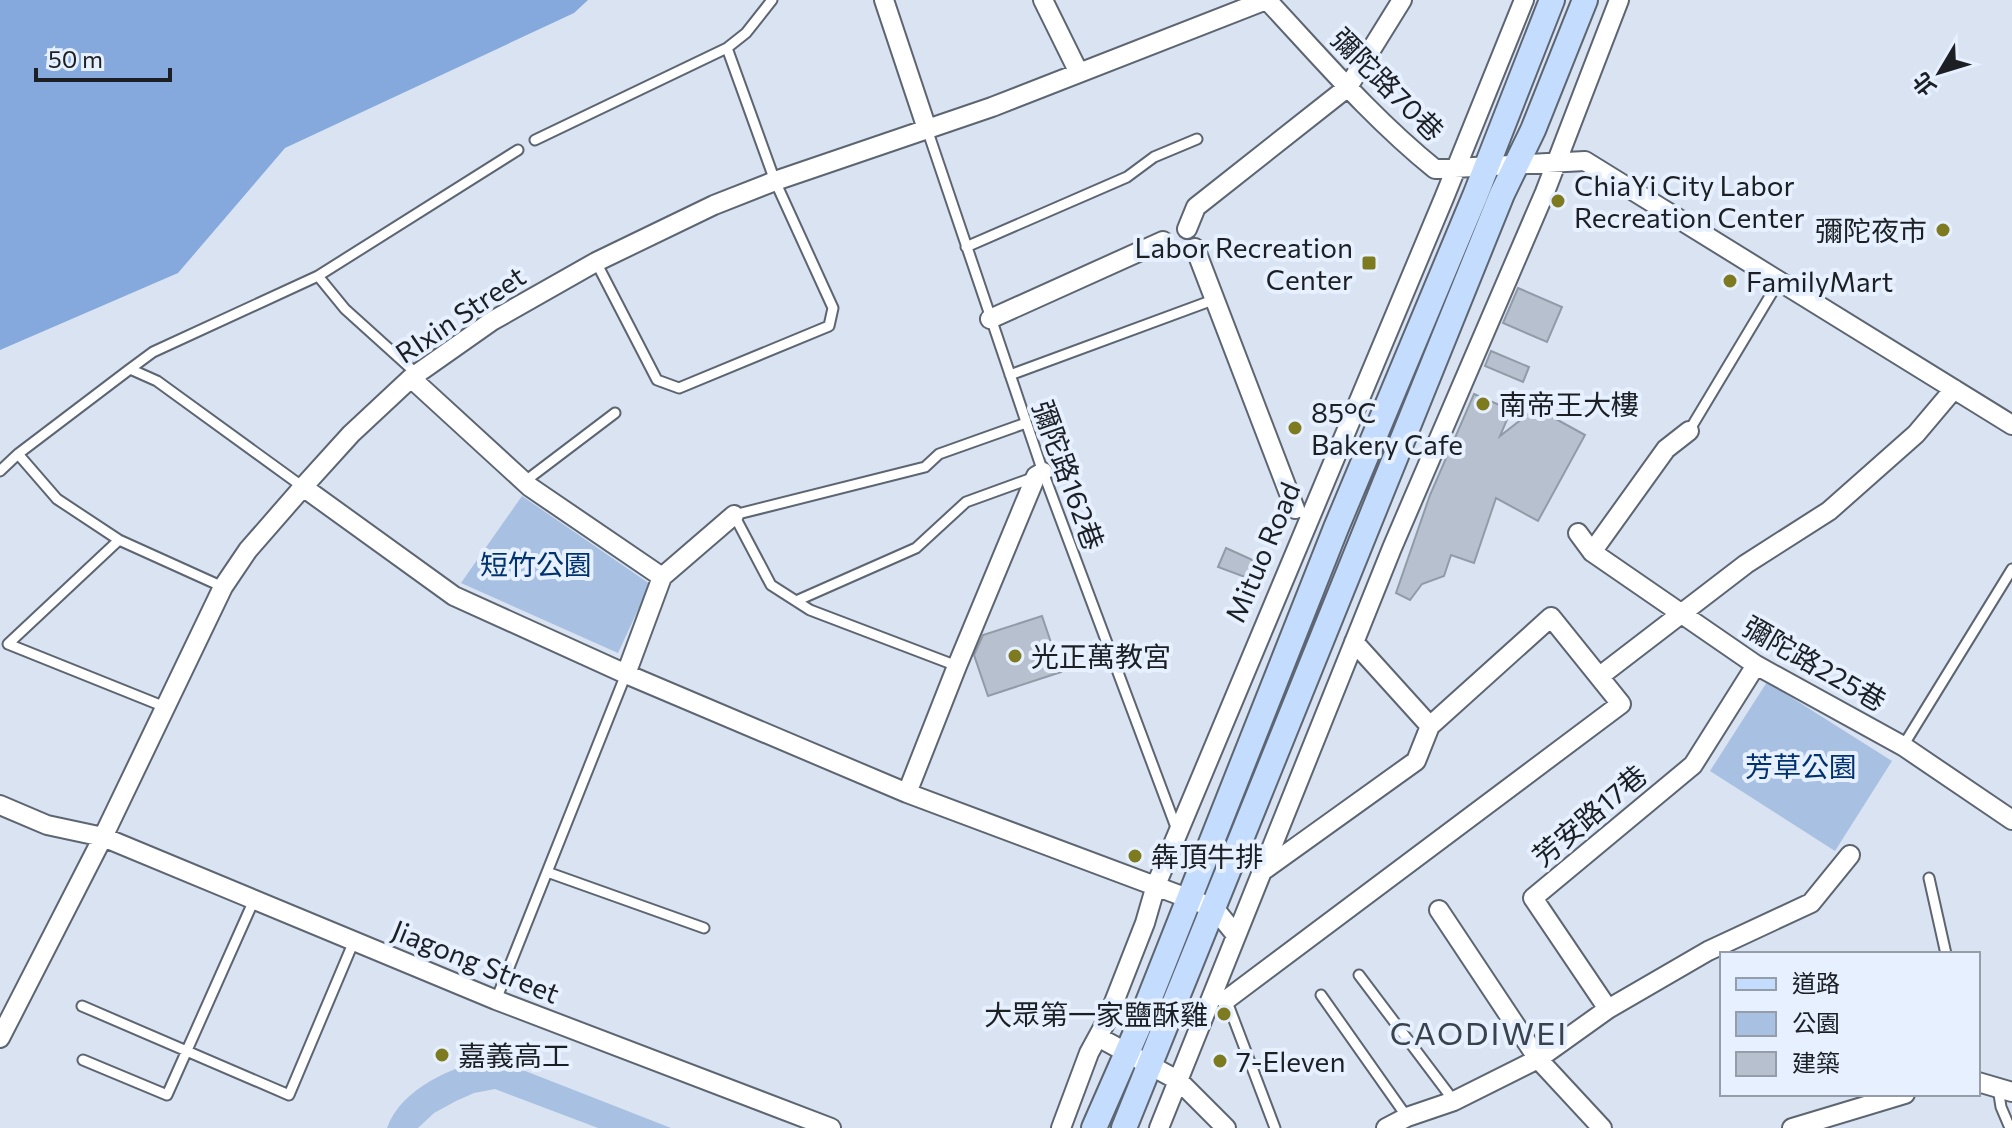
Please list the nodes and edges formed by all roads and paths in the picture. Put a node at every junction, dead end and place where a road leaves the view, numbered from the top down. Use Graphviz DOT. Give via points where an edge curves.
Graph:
graph roads {
  1 [pos="772,0"];
  2 [pos="884,0"];
  3 [pos="1043,0"];
  4 [pos="1266,0"];
  5 [pos="1402,0"];
  6 [pos="1524,0"];
  7 [pos="1552,0"];
  8 [pos="1585,0"];
  9 [pos="1619,0"];
  10 [pos="727,48"];
  11 [pos="1079,73"];
  12 [pos="1348,87"];
  13 [pos="927,129"];
  14 [pos="1197,139"];
  15 [pos="535,140"];
  16 [pos="518,150"];
  17 [pos="1557,163"];
  18 [pos="1486,166"];
  19 [pos="1515,166"];
  20 [pos="1456,168"];
  21 [pos="775,181"];
  22 [pos="1187,229"];
  23 [pos="1163,241"];
  24 [pos="966,247"];
  25 [pos="1195,248"];
  26 [pos="596,262"];
  27 [pos="318,276"];
  28 [pos="1779,281"];
  29 [pos="1213,300"];
  30 [pos="990,319"];
  31 [pos="130,369"];
  32 [pos="1010,375"];
  33 [pos="414,376"];
  34 [pos="1954,389"];
  35 [pos="615,413"];
  36 [pos="1026,423"];
  37 [pos="2012,425"];
  38 [pos="1689,431"];
  39 [pos="18,454"];
  40 [pos="0,471"];
  41 [pos="1040,474"];
  42 [pos="524,482"];
  43 [pos="303,487"];
  44 [pos="1302,512"];
  45 [pos="734,515"];
  46 [pos="1336,528"];
  47 [pos="1578,533"];
  48 [pos="1364,537"];
  49 [pos="119,540"];
  50 [pos="1392,548"];
  51 [pos="1592,552"];
  52 [pos="2012,569"];
  53 [pos="662,577"];
  54 [pos="223,587"];
  55 [pos="796,601"];
  56 [pos="1679,613"];
  57 [pos="4,642"];
  58 [pos="1354,642"];
  59 [pos="1756,665"];
  60 [pos="957,666"];
  61 [pos="626,674"];
  62 [pos="1600,676"];
  63 [pos="165,707"];
  64 [pos="1430,726"];
  65 [pos="1903,746"];
  66 [pos="907,793"];
  67 [pos="0,805"];
  68 [pos="2012,820"];
  69 [pos="1178,832"];
  70 [pos="103,837"];
  71 [pos="1850,855"];
  72 [pos="1263,870"];
  73 [pos="547,872"];
  74 [pos="1929,878"];
  75 [pos="1156,885"];
  76 [pos="1190,898"];
  77 [pos="254,900"];
  78 [pos="1214,908"];
  79 [pos="1439,910"];
  80 [pos="704,928"];
  81 [pos="1236,935"];
  82 [pos="354,941"];
  83 [pos="1946,952"];
  84 [pos="1227,956"];
  85 [pos="1359,975"];
  86 [pos="1321,995"];
  87 [pos="496,1000"];
  88 [pos="1226,1000"];
  89 [pos="82,1006"];
  90 [pos="1608,1009"];
  91 [pos="1098,1037"];
  92 [pos="0,1038"];
  93 [pos="185,1050"];
  94 [pos="1127,1054"];
  95 [pos="1538,1059"];
  96 [pos="83,1060"];
  97 [pos="1150,1065"];
  98 [pos="1179,1081"];
  99 [pos="1980,1083"];
  100 [pos="2005,1090"];
  101 [pos="1892,1096"];
  102 [pos="1454,1101"];
  103 [pos="1860,1101"];
  104 [pos="1407,1117"];
  105 [pos="831,1128"];
  106 [pos="1061,1128"];
  107 [pos="1094,1128"];
  108 [pos="1124,1128"];
  109 [pos="1159,1128"];
  110 [pos="1226,1128"];
  111 [pos="1275,1128"];
  112 [pos="1386,1128"];
  113 [pos="1602,1128"];
  114 [pos="1792,1128"];
  115 [pos="2010,1128"];
  1 -- 10 [label="lane"];
  2 -- 13 [label="street"];
  3 -- 11 [label="street"];
  4 -- 11 [label="street, RIxin Street"];
  4 -- 12 [label="street, 彌陀路70巷"];
  5 -- 12 [label="street"];
  6 -- 20 [label="street, Mituo Road"];
  7 -- 18 [label="street, Mituo Road"];
  8 -- 19 [label="street"];
  9 -- 17 [label="street"];
  10 -- 15 [label="lane"];
  10 -- 21 [label="lane"];
  11 -- 13 [label="street, RIxin Street"];
  12 -- 20 [label="street, 彌陀路70巷" via="1435,169"];
  12 -- 22 [label="street" via="1196,207"];
  13 -- 21 [label="street, RIxin Street"];
  13 -- 24 [label="lane, 彌陀路162巷"];
  14 -- 24 [label="lane" via="1154,157 1127,177"];
  16 -- 27 [label="lane"];
  17 -- 19 [label="street, 彌陀路70巷"];
  17 -- 28 [label="street, 彌陀路70巷" via="1585,161"];
  17 -- 50 [label="street"];
  18 -- 19 [label="street, 彌陀路70巷"];
  18 -- 20 [label="street, 彌陀路70巷"];
  18 -- 46 [label="street, Mituo Road"];
  19 -- 48 [label="street"];
  20 -- 44 [label="street, Mituo Road"];
  21 -- 26 [label="street, RIxin Street"];
  21 -- 26 [label="lane" via="833,308 829,326 679,388 657,380"];
  23 -- 30 [label="street"];
  24 -- 30 [label="lane, 彌陀路162巷"];
  25 -- 29 [label="street"];
  26 -- 33 [label="street, RIxin Street" via="492,321"];
  27 -- 31 [label="lane" via="153,352"];
  27 -- 33 [label="lane"];
  28 -- 34 [label="street, 彌陀路70巷"];
  28 -- 38 [label="lane"];
  29 -- 32 [label="lane"];
  29 -- 44 [label="street"];
  30 -- 32 [label="lane, 彌陀路162巷"];
  31 -- 39 [label="lane"];
  31 -- 43 [label="lane" via="157,381"];
  32 -- 36 [label="lane, 彌陀路162巷"];
  33 -- 42 [label="street"];
  33 -- 43 [label="street, RIxin Street"];
  34 -- 37 [label="street, 彌陀路70巷"];
  34 -- 56 [label="street" via="1916,434 1829,511"];
  35 -- 42 [label="lane"];
  36 -- 41 [label="lane, 彌陀路162巷"];
  36 -- 45 [label="lane" via="939,454 925,467"];
  38 -- 51 [label="street" via="1666,449"];
  39 -- 40 [label="lane"];
  39 -- 49 [label="lane" via="57,499"];
  41 -- 55 [label="lane" via="966,502 916,548"];
  41 -- 60 [label="street"];
  41 -- 69 [label="lane, 彌陀路162巷"];
  42 -- 53 [label="street"];
  43 -- 54 [label="street, RIxin Street"];
  43 -- 61 [label="street" via="454,596"];
  44 -- 46 [label="lane"];
  44 -- 69 [label="street, Mituo Road"];
  45 -- 53 [label="street"];
  45 -- 55 [label="lane" via="771,585"];
  46 -- 76 [label="street, Mituo Road"];
  47 -- 51 [label="street, 彌陀路225巷"];
  48 -- 50 [label="lane"];
  48 -- 78 [label="street"];
  49 -- 54 [label="lane"];
  49 -- 57 [label="lane"];
  50 -- 58 [label="street"];
  51 -- 56 [label="street, 彌陀路225巷"];
  52 -- 65 [label="lane"];
  53 -- 61 [label="street"];
  54 -- 63 [label="street, RIxin Street"];
  55 -- 60 [label="lane"];
  56 -- 59 [label="street, 彌陀路225巷"];
  56 -- 62 [label="street"];
  57 -- 63 [label="lane"];
  58 -- 64 [label="street"];
  58 -- 72 [label="street"];
  59 -- 65 [label="street, 彌陀路225巷"];
  59 -- 90 [label="street, 芳安路17巷" via="1693,765 1533,898"];
  60 -- 66 [label="street"];
  61 -- 66 [label="street"];
  61 -- 73 [label="lane"];
  62 -- 64 [label="street" via="1551,617"];
  62 -- 88 [label="street" via="1621,704"];
  63 -- 70 [label="street, RIxin Street"];
  64 -- 72 [label="street" via="1416,761"];
  65 -- 68 [label="street, 彌陀路225巷"];
  66 -- 75 [label="street"];
  67 -- 70 [label="street, Jiagong Street" via="47,825"];
  69 -- 75 [label="street, Mituo Road"];
  70 -- 77 [label="street, Jiagong Street"];
  70 -- 92 [label="street, RIxin Street"];
  71 -- 90 [label="street" via="1811,903 1708,951"];
  72 -- 81 [label="street"];
  73 -- 80 [label="lane"];
  73 -- 87 [label="lane"];
  74 -- 83 [label="lane"];
  75 -- 76 [label="street"];
  75 -- 91 [label="street, Mituo Road"];
  76 -- 78 [label="street"];
  76 -- 94 [label="street, Mituo Road"];
  77 -- 82 [label="street, Jiagong Street"];
  77 -- 93 [label="lane"];
  78 -- 81 [label="street"];
  78 -- 97 [label="street"];
  79 -- 95 [label="street"];
  81 -- 84 [label="street"];
  82 -- 87 [label="street, Jiagong Street"];
  82 -- 93 [label="lane" via="289,1095"];
  84 -- 88 [label="lane"];
  84 -- 98 [label="street"];
  85 -- 102 [label="lane"];
  86 -- 104 [label="lane"];
  87 -- 105 [label="street, Jiagong Street"];
  88 -- 111 [label="lane"];
  89 -- 93 [label="lane"];
  90 -- 95 [label="street"];
  91 -- 94 [label="street"];
  91 -- 106 [label="street, Mituo Road"];
  93 -- 96 [label="lane" via="167,1095"];
  94 -- 97 [label="street"];
  94 -- 107 [label="street, Mituo Road"];
  95 -- 102 [label="street"];
  95 -- 113 [label="street"];
  97 -- 98 [label="street"];
  97 -- 108 [label="street"];
  98 -- 109 [label="street"];
  98 -- 110 [label="street"];
  99 -- 100 [label="street"];
  100 -- 115 [label="lane" via="2001,1107"];
  101 -- 103 [label="street"];
  102 -- 104 [label="street"];
  103 -- 114 [label="street"];
  104 -- 112 [label="street"];
}
